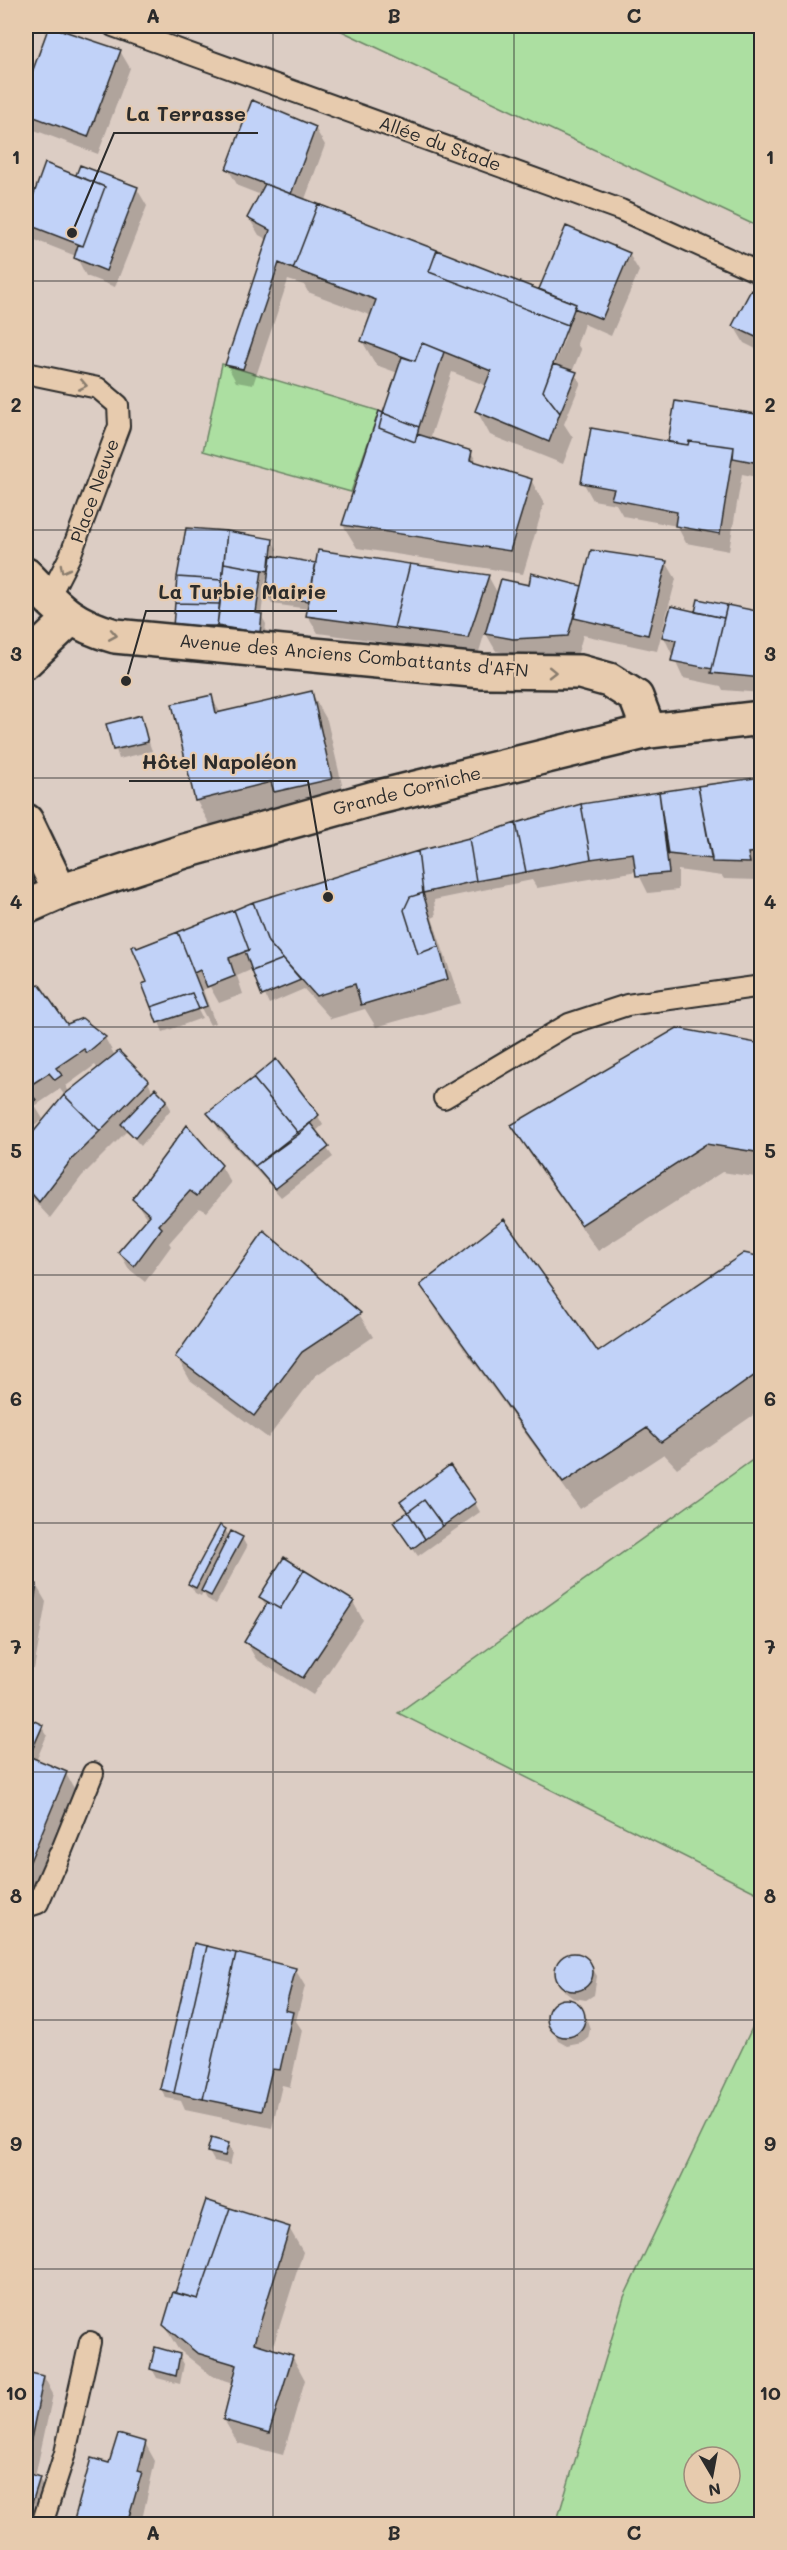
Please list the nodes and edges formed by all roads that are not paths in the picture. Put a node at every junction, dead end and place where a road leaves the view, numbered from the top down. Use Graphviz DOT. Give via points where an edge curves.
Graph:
graph roads {
  1 [pos="113,26"];
  2 [pos="762,274"];
  3 [pos="26,373"];
  4 [pos="40,593"];
  5 [pos="26,661"];
  6 [pos="762,718"];
  7 [pos="649,731"];
  8 [pos="26,821"];
  9 [pos="60,892"];
  10 [pos="26,907"];
  11 [pos="762,986"];
  12 [pos="444,1098"];
  13 [pos="93,1773"];
  14 [pos="72,1825"];
  15 [pos="54,1867"];
  16 [pos="26,1906"];
  17 [pos="90,2342"];
  18 [pos="42,2524"];
  1 -- 2 [label="lane, Allée du Stade" via="621,210"];
  3 -- 4 [label="lane, Place Neuve, one-way" via="98,388 118,405 119,426 70,556"];
  4 -- 5 [label="main road"];
  4 -- 7 [label="main road, Avenue des Anciens Combattants d'AFN, one-way" via="91,630 115,636 482,670 580,672 609,680 636,698"];
  6 -- 7 [label="main road, Grande Corniche"];
  7 -- 9 [label="main road, Grande Corniche" via="335,809"];
  8 -- 9 [label="main road"];
  9 -- 10 [label="main road, Grande Corniche"];
  11 -- 12 [label="lane" via="627,1005 569,1024"];
  13 -- 14 [label="lane"];
  14 -- 15 [label="lane"];
  14 -- 16 [label="lane" via="89,1783 38,1904"];
  17 -- 18 [label="lane" via="65,2453"];
}
